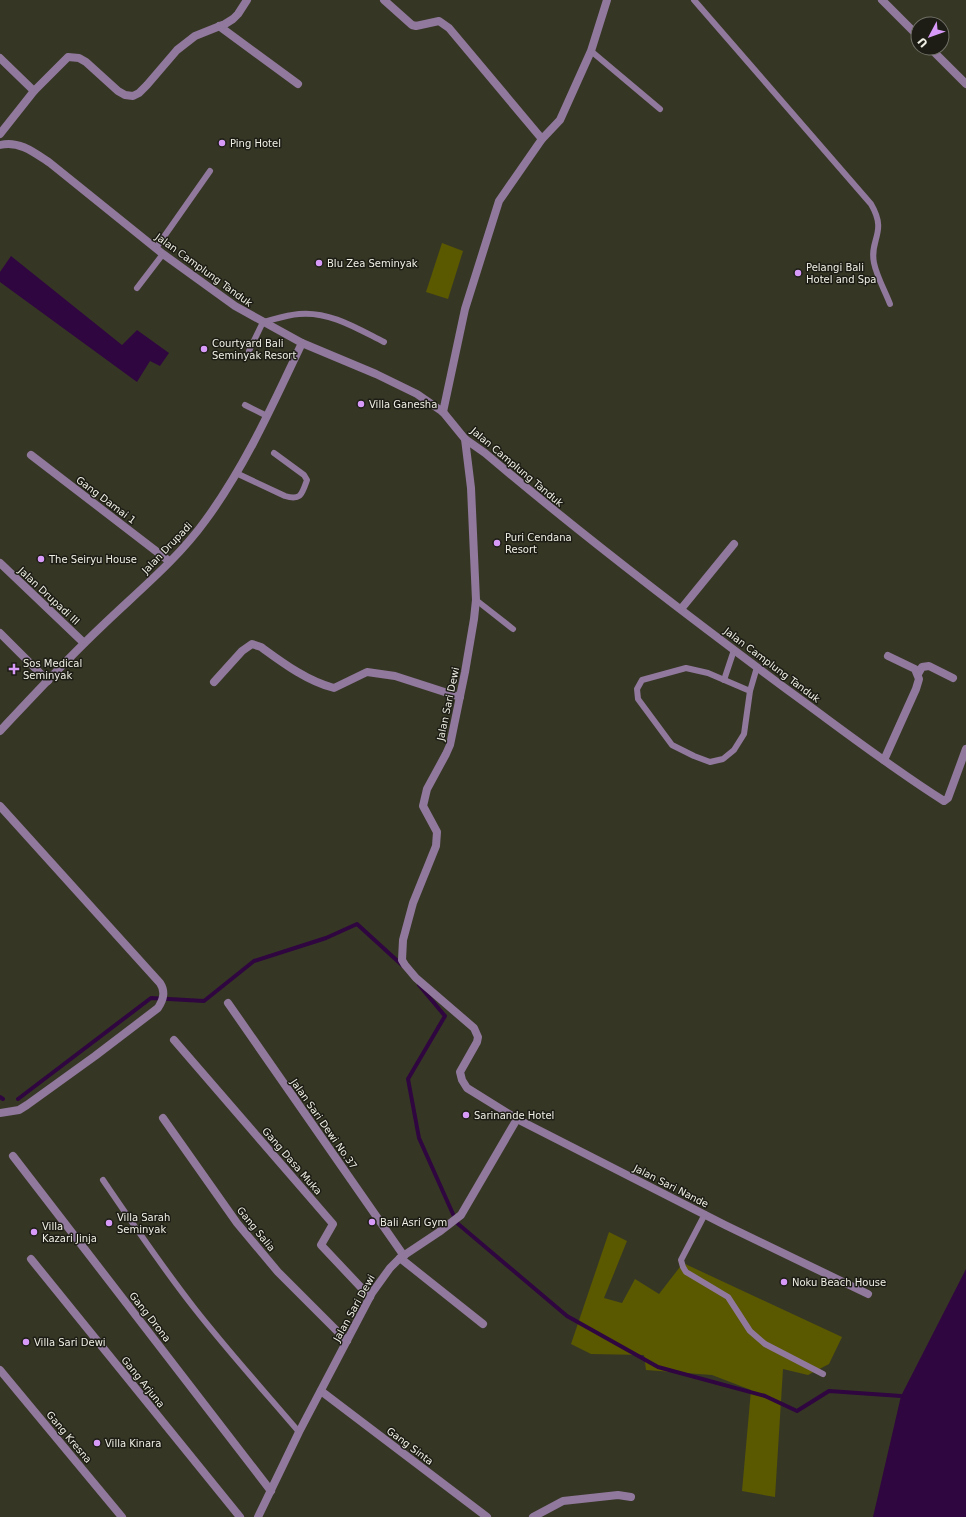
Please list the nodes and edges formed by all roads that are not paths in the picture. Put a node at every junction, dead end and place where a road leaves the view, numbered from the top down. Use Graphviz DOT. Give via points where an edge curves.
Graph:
graph roads {
  1 [pos="247,0"];
  2 [pos="384,0"];
  3 [pos="607,0"];
  4 [pos="694,0"];
  5 [pos="882,0"];
  6 [pos="219,26"];
  7 [pos="910,28"];
  8 [pos="591,51"];
  9 [pos="938,56"];
  10 [pos="0,58"];
  11 [pos="298,84"];
  12 [pos="966,84"];
  13 [pos="34,91"];
  14 [pos="660,109"];
  15 [pos="0,134"];
  16 [pos="542,139"];
  17 [pos="0,145"];
  18 [pos="210,171"];
  19 [pos="156,248"];
  20 [pos="164,254"];
  21 [pos="138,288"];
  22 [pos="890,304"];
  23 [pos="263,322"];
  24 [pos="384,342"];
  25 [pos="302,343"];
  26 [pos="249,351"];
  27 [pos="245,405"];
  28 [pos="443,412"];
  29 [pos="267,416"];
  30 [pos="465,438"];
  31 [pos="274,454"];
  32 [pos="31,455"];
  33 [pos="236,473"];
  34 [pos="734,544"];
  35 [pos="169,561"];
  36 [pos="0,563"];
  37 [pos="476,600"];
  38 [pos="681,609"];
  39 [pos="512,629"];
  40 [pos="0,633"];
  41 [pos="84,643"];
  42 [pos="734,650"];
  43 [pos="888,656"];
  44 [pos="757,667"];
  45 [pos="918,674"];
  46 [pos="953,678"];
  47 [pos="724,680"];
  48 [pos="48,681"];
  49 [pos="214,682"];
  50 [pos="750,691"];
  51 [pos="460,697"];
  52 [pos="0,731"];
  53 [pos="966,749"];
  54 [pos="884,760"];
  55 [pos="0,806"];
  56 [pos="228,1003"];
  57 [pos="174,1040"];
  58 [pos="467,1088"];
  59 [pos="0,1113"];
  60 [pos="163,1118"];
  61 [pos="517,1119"];
  62 [pos="13,1156"];
  63 [pos="103,1180"];
  64 [pos="705,1214"];
  65 [pos="402,1257"];
  66 [pos="31,1260"];
  67 [pos="868,1294"];
  68 [pos="370,1297"];
  69 [pos="483,1324"];
  70 [pos="347,1341"];
  71 [pos="0,1370"];
  72 [pos="823,1374"];
  73 [pos="320,1391"];
  74 [pos="299,1432"];
  75 [pos="271,1491"];
  76 [pos="631,1497"];
  77 [pos="122,1517"];
  78 [pos="240,1517"];
  79 [pos="258,1517"];
  80 [pos="487,1517"];
  81 [pos="533,1517"];
  1 -- 6 [label="street" via="233,20"];
  2 -- 16 [label="street" via="412,25 439,21 449,28"];
  3 -- 8 [label="street"];
  4 -- 22 [label="lane" via="871,204 879,223 873,253 874,263"];
  5 -- 7 [label="street"];
  6 -- 11 [label="street"];
  6 -- 13 [label="street" via="187,41 143,89 133,96 118,91 86,62 76,57 68,57"];
  8 -- 14 [label="lane"];
  8 -- 16 [label="street" via="560,120"];
  9 -- 12 [label="street"];
  10 -- 13 [label="street"];
  13 -- 15 [label="street"];
  16 -- 28 [label="street" via="499,201 466,309"];
  17 -- 19 [label="street, Jalan Camplung Tanduk" via="21,146 40,156"];
  18 -- 19 [label="lane"];
  19 -- 20 [label="street, Jalan Camplung Tanduk"];
  20 -- 21 [label="lane"];
  20 -- 23 [label="street, Jalan Camplung Tanduk" via="235,306"];
  23 -- 24 [label="lane" via="300,314 314,314 341,320"];
  23 -- 25 [label="street, Jalan Camplung Tanduk"];
  23 -- 26 [label="lane"];
  25 -- 28 [label="street, Jalan Camplung Tanduk" via="417,394"];
  25 -- 29 [label="street, Jalan Drupadi"];
  27 -- 29 [label="lane"];
  28 -- 30 [label="street, Jalan Camplung Tanduk"];
  29 -- 33 [label="street, Jalan Drupadi"];
  30 -- 37 [label="street, Jalan Sari Dewi" via="471,488"];
  30 -- 38 [label="street, Jalan Camplung Tanduk" via="608,554"];
  31 -- 33 [label="lane" via="304,475 307,480 298,498 285,496"];
  32 -- 35 [label="street, Gang Damai 1"];
  33 -- 35 [label="street, Jalan Drupadi" via="205,522"];
  34 -- 38 [label="street"];
  35 -- 41 [label="street, Jalan Drupadi"];
  36 -- 41 [label="street, Jalan Drupadi III"];
  37 -- 39 [label="lane"];
  37 -- 51 [label="street, Jalan Sari Dewi"];
  38 -- 42 [label="street, Jalan Camplung Tanduk"];
  40 -- 48 [label="street"];
  41 -- 48 [label="street, Jalan Drupadi"];
  42 -- 44 [label="street, Jalan Camplung Tanduk"];
  42 -- 47 [label="lane"];
  43 -- 45 [label="street" via="915,669"];
  44 -- 50 [label="lane"];
  44 -- 54 [label="street, Jalan Camplung Tanduk"];
  45 -- 46 [label="street" via="922,667 929,666"];
  45 -- 54 [label="street" via="916,689"];
  47 -- 50 [label="lane"];
  47 -- 50 [label="lane" via="686,668 642,680 637,689 638,699 672,745 710,762 723,759 734,750 744,734"];
  48 -- 52 [label="street, Jalan Drupadi"];
  49 -- 51 [label="street" via="242,651 252,644 320,685 334,688 367,672 395,676"];
  51 -- 58 [label="street, Jalan Sari Dewi" via="450,745 427,789 423,806 437,832 436,846 413,903 402,954 405,965 416,978 474,1028 478,1037 477,1042 460,1072"];
  53 -- 54 [label="street, Jalan Camplung Tanduk" via="948,798 944,801"];
  55 -- 59 [label="street" via="160,983 164,996 158,1008 27,1105 19,1110"];
  56 -- 65 [label="street, Jalan Sari Dewi No.37"];
  57 -- 68 [label="street, Gang Dasa Muka" via="333,1224 321,1245"];
  58 -- 61 [label="street, Jalan Sari Nande"];
  60 -- 70 [label="street, Gang Salia" via="237,1223 278,1272"];
  61 -- 64 [label="street, Jalan Sari Nande"];
  61 -- 65 [label="street, Jalan Sari Dewi" via="457,1218"];
  62 -- 75 [label="street, Gang Drona"];
  63 -- 74 [label="lane" via="154,1255 195,1309"];
  64 -- 67 [label="street, Jalan Sari Nande"];
  64 -- 72 [label="lane" via="681,1260 686,1272 728,1297 750,1331 765,1344"];
  65 -- 68 [label="street, Jalan Sari Dewi" via="390,1268"];
  65 -- 69 [label="street, Jalan Sari Dewi No.37"];
  66 -- 78 [label="street, Gang Arjuna"];
  68 -- 70 [label="street, Jalan Sari Dewi"];
  70 -- 73 [label="street, Jalan Sari Dewi"];
  71 -- 77 [label="street, Gang Kresna"];
  73 -- 74 [label="street, Jalan Sari Dewi"];
  73 -- 80 [label="street, Gang Sinta"];
  74 -- 75 [label="street, Jalan Sari Dewi"];
  75 -- 79 [label="street, Jalan Sari Dewi"];
  76 -- 81 [label="street" via="618,1495 563,1501"];
}
